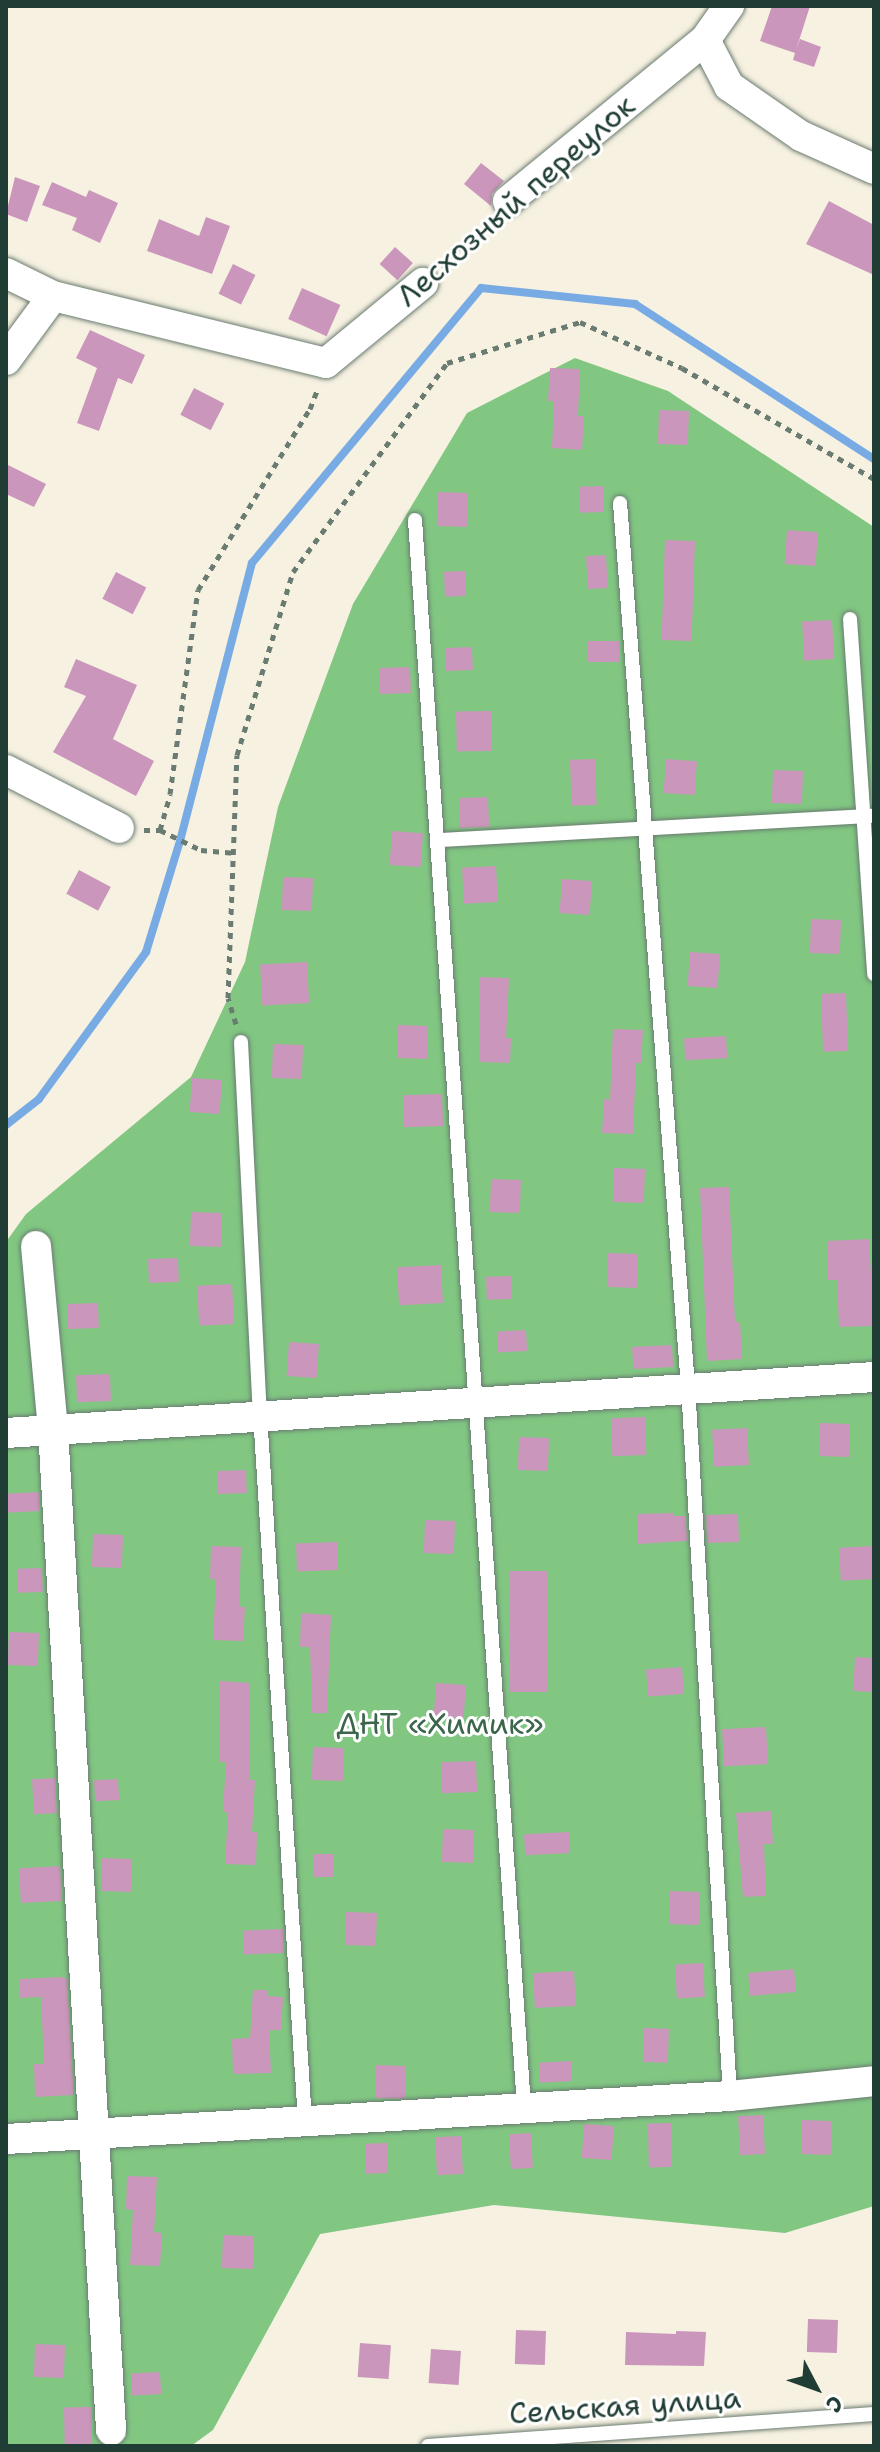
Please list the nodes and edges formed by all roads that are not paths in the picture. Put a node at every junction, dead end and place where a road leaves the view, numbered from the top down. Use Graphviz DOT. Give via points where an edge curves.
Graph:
graph roads {
  1 [pos="729,6"];
  2 [pos="705,40"];
  3 [pos="874,169"];
  4 [pos="508,201"];
  5 [pos="6,273"];
  6 [pos="423,283"];
  7 [pos="53,296"];
  8 [pos="6,360"];
  9 [pos="620,503"];
  10 [pos="415,520"];
  11 [pos="850,619"];
  12 [pos="6,770"];
  13 [pos="868,816"];
  14 [pos="119,828"];
  15 [pos="648,828"];
  16 [pos="439,840"];
  17 [pos="874,974"];
  18 [pos="241,1042"];
  19 [pos="36,1246"];
  20 [pos="874,1377"];
  21 [pos="688,1386"];
  22 [pos="477,1402"];
  23 [pos="260,1414"];
  24 [pos="53,1429"];
  25 [pos="6,1433"];
  26 [pos="874,2081"];
  27 [pos="730,2096"];
  28 [pos="524,2108"];
  29 [pos="305,2121"];
  30 [pos="95,2133"];
  31 [pos="6,2139"];
  32 [pos="874,2414"];
  33 [pos="111,2430"];
  34 [pos="428,2446"];
  1 -- 2 [label="street, Лесхозный переулок"];
  2 -- 3 [label="street" via="729,86 801,136"];
  2 -- 4 [label="street, Лесхозный переулок"];
  5 -- 7 [label="street"];
  6 -- 7 [label="street, Лесхозный переулок" via="326,363"];
  7 -- 8 [label="street"];
  9 -- 15 [label="lane"];
  10 -- 16 [label="lane"];
  11 -- 13 [label="lane"];
  12 -- 14 [label="street"];
  13 -- 15 [label="lane"];
  13 -- 17 [label="lane"];
  15 -- 16 [label="lane"];
  15 -- 21 [label="lane"];
  16 -- 22 [label="lane"];
  18 -- 23 [label="lane"];
  19 -- 24 [label="street"];
  20 -- 21 [label="street"];
  21 -- 22 [label="street"];
  21 -- 27 [label="lane"];
  22 -- 23 [label="street"];
  22 -- 28 [label="lane"];
  23 -- 24 [label="street"];
  23 -- 29 [label="lane"];
  24 -- 25 [label="street"];
  24 -- 30 [label="street"];
  26 -- 27 [label="street"];
  27 -- 28 [label="street"];
  28 -- 29 [label="street"];
  29 -- 30 [label="street"];
  30 -- 31 [label="street"];
  30 -- 33 [label="street"];
  32 -- 34 [label="lane, Сельская улица"];
}
